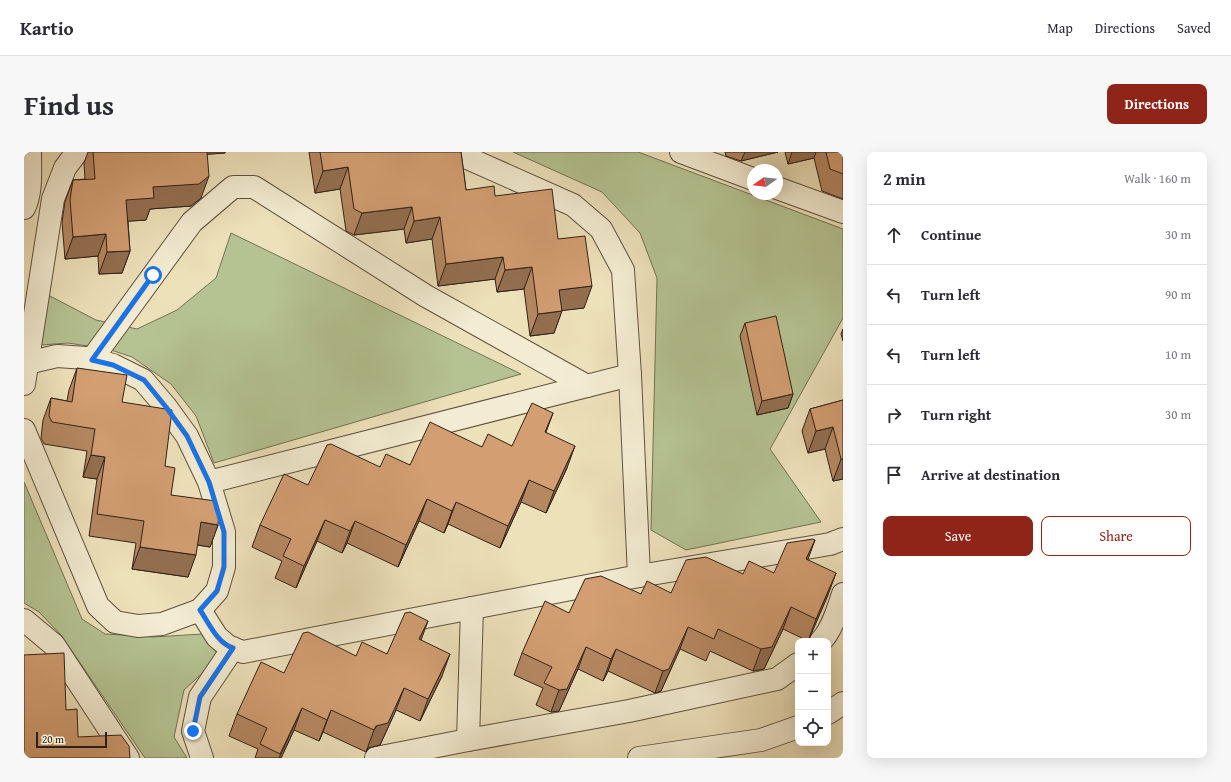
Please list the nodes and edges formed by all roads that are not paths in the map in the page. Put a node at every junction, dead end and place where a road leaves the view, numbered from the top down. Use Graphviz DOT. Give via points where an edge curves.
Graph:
graph roads {
  1 [pos="30,152"];
  2 [pos="77,152"];
  3 [pos="454,152"];
  4 [pos="681,152"];
  5 [pos="747,177"];
  6 [pos="783,190"];
  7 [pos="24,208"];
  8 [pos="843,212"];
  9 [pos="92,360"];
  10 [pos="25,368"];
  11 [pos="630,375"];
  12 [pos="587,386"];
  13 [pos="24,430"];
  14 [pos="209,482"];
  15 [pos="842,545"];
  16 [pos="639,576"];
  17 [pos="843,594"];
  18 [pos="472,608"];
  19 [pos="200,610"];
  20 [pos="24,620"];
  21 [pos="823,638"];
  22 [pos="233,648"];
  23 [pos="795,666"];
  24 [pos="843,703"];
  25 [pos="831,711"];
  26 [pos="795,728"];
  27 [pos="468,740"];
  28 [pos="128,758"];
  29 [pos="202,758"];
  30 [pos="376,758"];
  31 [pos="639,758"];
  1 -- 7 [label="street" via="29,183"];
  2 -- 10 [label="street" via="65,168 53,199"];
  3 -- 11 [label="street" via="573,204 601,229 623,270"];
  4 -- 5 [label="street"];
  6 -- 8 [label="street"];
  9 -- 10 [label="street" via="57,356"];
  9 -- 12 [label="street" via="192,222 233,187 254,187 426,296"];
  9 -- 14 [label="street" via="113,365 144,380 187,436"];
  11 -- 12 [label="street"];
  11 -- 16 [label="street"];
  12 -- 14 [label="street"];
  13 -- 19 [label="street" via="98,606 115,622 138,626 162,624"];
  14 -- 19 [label="street" via="224,532 224,567 217,591"];
  15 -- 16 [label="street" via="830,544"];
  16 -- 18 [label="street"];
  17 -- 21 [label="street"];
  18 -- 22 [label="street" via="243,652"];
  18 -- 27 [label="street"];
  19 -- 22 [label="street" via="217,636"];
  20 -- 28 [label="street" via="54,644"];
  22 -- 29 [label="street" via="200,697 193,731"];
  23 -- 27 [label="street" via="777,679 629,711"];
  24 -- 25 [label="street"];
  26 -- 31 [label="street" via="760,740"];
  27 -- 30 [label="street"];
}
